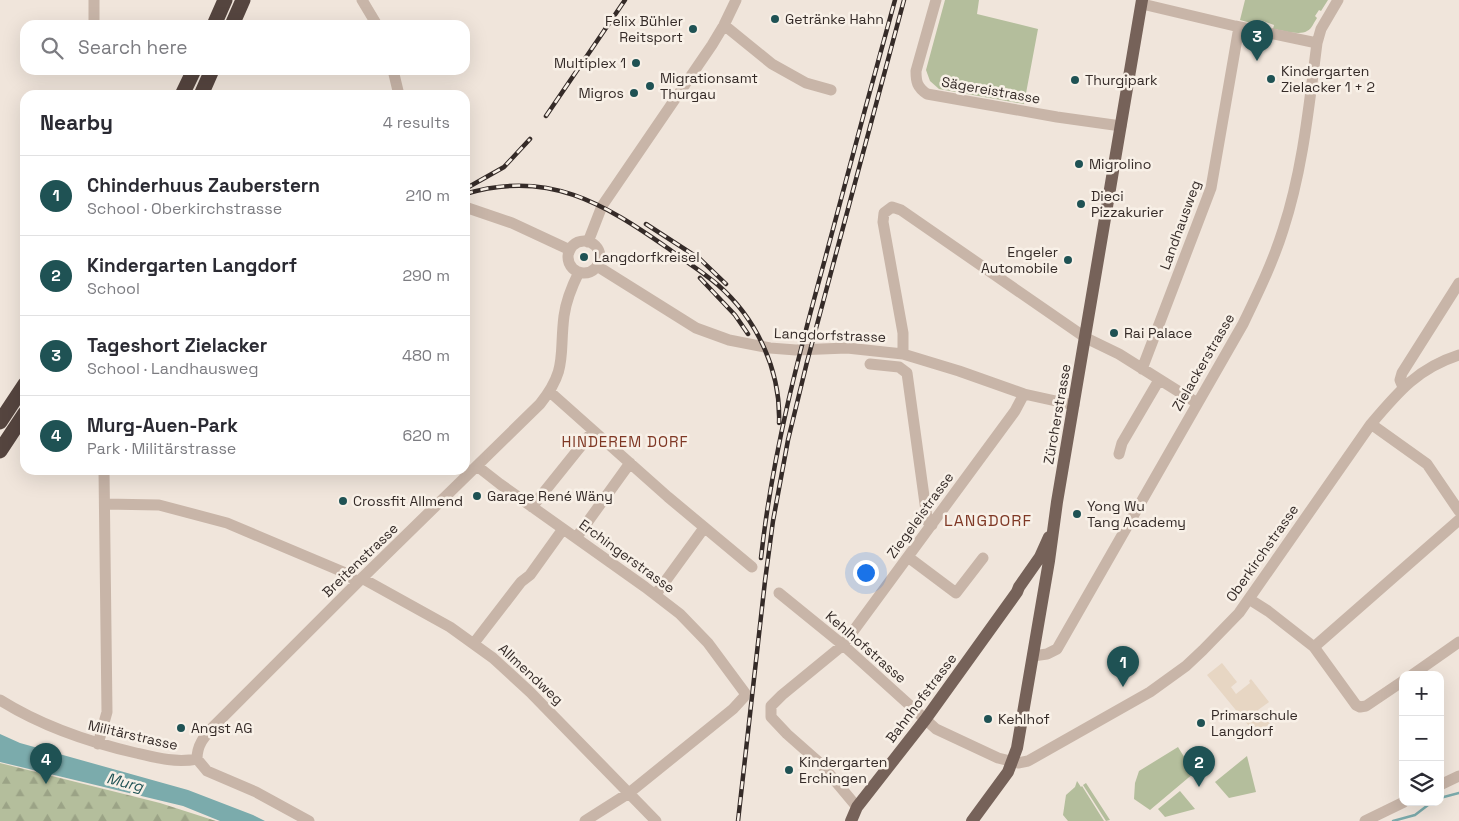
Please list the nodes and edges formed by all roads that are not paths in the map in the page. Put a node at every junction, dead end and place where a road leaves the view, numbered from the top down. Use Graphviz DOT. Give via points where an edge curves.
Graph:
graph roads {
  1 [pos="94,0"];
  2 [pos="226,0"];
  3 [pos="243,0"];
  4 [pos="362,0"];
  5 [pos="736,0"];
  6 [pos="936,0"];
  7 [pos="1338,0"];
  8 [pos="1142,2"];
  9 [pos="94,20"];
  10 [pos="216,20"];
  11 [pos="234,20"];
  12 [pos="374,20"];
  13 [pos="724,25"];
  14 [pos="1239,27"];
  15 [pos="1317,43"];
  16 [pos="192,75"];
  17 [pos="210,75"];
  18 [pos="394,75"];
  19 [pos="184,90"];
  20 [pos="202,90"];
  21 [pos="398,90"];
  22 [pos="831,90"];
  23 [pos="1121,126"];
  24 [pos="470,209"];
  25 [pos="588,242"];
  26 [pos="570,250"];
  27 [pos="597,266"];
  28 [pos="579,272"];
  29 [pos="1459,283"];
  30 [pos="1086,338"];
  31 [pos="903,354"];
  32 [pos="1459,355"];
  33 [pos="870,364"];
  34 [pos="1142,370"];
  35 [pos="1159,380"];
  36 [pos="1403,387"];
  37 [pos="20,392"];
  38 [pos="550,392"];
  39 [pos="1024,394"];
  40 [pos="1197,403"];
  41 [pos="1074,405"];
  42 [pos="20,421"];
  43 [pos="0,422"];
  44 [pos="1371,424"];
  45 [pos="593,431"];
  46 [pos="0,451"];
  47 [pos="1119,454"];
  48 [pos="630,463"];
  49 [pos="477,466"];
  50 [pos="470,473"];
  51 [pos="104,475"];
  52 [pos="468,475"];
  53 [pos="106,504"];
  54 [pos="532,507"];
  55 [pos="1459,511"];
  56 [pos="1459,520"];
  57 [pos="1054,523"];
  58 [pos="932,525"];
  59 [pos="704,528"];
  60 [pos="563,529"];
  61 [pos="576,538"];
  62 [pos="908,557"];
  63 [pos="983,558"];
  64 [pos="1050,561"];
  65 [pos="752,567"];
  66 [pos="360,580"];
  67 [pos="1017,592"];
  68 [pos="779,593"];
  69 [pos="656,594"];
  70 [pos="1249,599"];
  71 [pos="1459,642"];
  72 [pos="474,643"];
  73 [pos="843,645"];
  74 [pos="1314,647"];
  75 [pos="1033,656"];
  76 [pos="1418,671"];
  77 [pos="1399,684"];
  78 [pos="0,700"];
  79 [pos="925,720"];
  80 [pos="98,744"];
  81 [pos="197,759"];
  82 [pos="1012,762"];
  83 [pos="1459,776"];
  84 [pos="1444,783"];
  85 [pos="629,793"];
  86 [pos="1399,804"];
  87 [pos="856,808"];
  88 [pos="309,821"];
  89 [pos="585,821"];
  90 [pos="656,821"];
  91 [pos="851,821"];
  92 [pos="972,821"];
  93 [pos="1365,821"];
  1 -- 9 [label="street"];
  2 -- 10 [label="highway"];
  3 -- 11 [label="highway"];
  4 -- 12 [label="street"];
  5 -- 13 [label="street"];
  6 -- 23 [label="street, Sägereistrasse" via="916,71 919,89 927,94"];
  7 -- 15 [label="street, Zielackerstrasse"];
  8 -- 14 [label="street"];
  8 -- 23 [label="main road, Zürcherstrasse"];
  13 -- 22 [label="street" via="772,64 806,83"];
  13 -- 25 [label="street" via="602,206"];
  14 -- 15 [label="street"];
  14 -- 34 [label="street, Landhausweg" via="1211,188"];
  15 -- 40 [label="street, Zielackerstrasse" via="1302,151 1283,230 1248,314"];
  16 -- 19 [label="highway"];
  17 -- 20 [label="highway"];
  18 -- 21 [label="street"];
  23 -- 30 [label="main road, Zürcherstrasse"];
  24 -- 26 [label="street" via="519,226"];
  25 -- 26 [label="street" via="580,242"];
  25 -- 27 [label="street" via="599,252"];
  26 -- 28 [label="street" via="569,261"];
  27 -- 28 [label="street" via="587,272"];
  27 -- 31 [label="street, Langdorfstrasse" via="696,328 729,340 770,348 847,348"];
  28 -- 38 [label="street, Breitenstrasse" via="566,307 560,368"];
  29 -- 36 [label="street" via="1405,367 1400,380"];
  30 -- 31 [label="street" via="896,207 884,213 883,222"];
  30 -- 34 [label="street"];
  30 -- 41 [label="main road, Zürcherstrasse"];
  31 -- 39 [label="street, Langdorfstrasse"];
  32 -- 36 [label="street, Oberkirchstrasse" via="1430,366"];
  33 -- 58 [label="street" via="899,367 907,373 927,518"];
  34 -- 35 [label="street"];
  35 -- 40 [label="street"];
  35 -- 47 [label="street" via="1122,443"];
  36 -- 44 [label="street, Oberkirchstrasse"];
  37 -- 43 [label="highway"];
  38 -- 45 [label="street"];
  38 -- 49 [label="street, Breitenstrasse"];
  39 -- 41 [label="street, Langdorfstrasse"];
  39 -- 58 [label="street, Ziegeleistrasse"];
  40 -- 75 [label="street, Zielackerstrasse" via="1057,649"];
  41 -- 57 [label="main road, Zürcherstrasse"];
  42 -- 46 [label="highway"];
  44 -- 55 [label="street" via="1427,464"];
  44 -- 70 [label="street, Oberkirchstrasse"];
  45 -- 48 [label="street"];
  45 -- 54 [label="street"];
  48 -- 59 [label="street"];
  48 -- 61 [label="street"];
  49 -- 50 [label="street, Breitenstrasse"];
  49 -- 54 [label="street, Erchingerstrasse"];
  51 -- 53 [label="street"];
  52 -- 66 [label="street, Breitenstrasse"];
  53 -- 66 [label="street, Allmendweg" via="159,505 227,523"];
  53 -- 80 [label="street" via="107,712"];
  54 -- 60 [label="street, Erchingerstrasse"];
  56 -- 74 [label="street"];
  57 -- 64 [label="main road, Zürcherstrasse"];
  57 -- 67 [label="main road, Bahnhofstrasse" via="1040,557"];
  58 -- 62 [label="street, Ziegeleistrasse"];
  59 -- 65 [label="street"];
  59 -- 69 [label="street"];
  60 -- 61 [label="street, Erchingerstrasse"];
  60 -- 72 [label="street"];
  61 -- 69 [label="street, Erchingerstrasse"];
  62 -- 63 [label="street" via="956,593"];
  62 -- 73 [label="street, Ziegeleistrasse"];
  64 -- 67 [label="main road, Bahnhofstrasse"];
  64 -- 75 [label="main road, Zürcherstrasse"];
  66 -- 72 [label="street, Allmendweg" via="367,581"];
  66 -- 81 [label="street, Breitenstrasse" via="212,728 199,746"];
  67 -- 79 [label="main road, Bahnhofstrasse"];
  68 -- 73 [label="street, Kehlhofstrasse"];
  69 -- 85 [label="street, Erchingerstrasse" via="700,634 743,690 744,697"];
  70 -- 74 [label="street"];
  70 -- 82 [label="street, Oberkirchstrasse" via="1186,666 1150,692 1036,757 1023,763"];
  71 -- 76 [label="street"];
  72 -- 85 [label="street, Allmendweg" via="530,692"];
  73 -- 79 [label="street, Kehlhofstrasse"];
  73 -- 87 [label="street, Ziegeleistrasse" via="782,695 771,706 770,712 787,734 821,764"];
  74 -- 77 [label="street" via="1360,707"];
  75 -- 82 [label="main road, Zürcherstrasse"];
  78 -- 80 [label="street, Militärstrasse" via="25,716"];
  79 -- 82 [label="street, Kehlhofstrasse" via="960,741"];
  79 -- 87 [label="main road, Bahnhofstrasse"];
  80 -- 81 [label="street, Militärstrasse" via="170,761"];
  81 -- 88 [label="street" via="207,771 256,792"];
  82 -- 92 [label="main road, Zürcherstrasse"];
  83 -- 84 [label="street"];
  85 -- 89 [label="street"];
  85 -- 90 [label="street, Allmendweg"];
  86 -- 93 [label="street"];
  87 -- 91 [label="main road, Bahnhofstrasse"];
}
